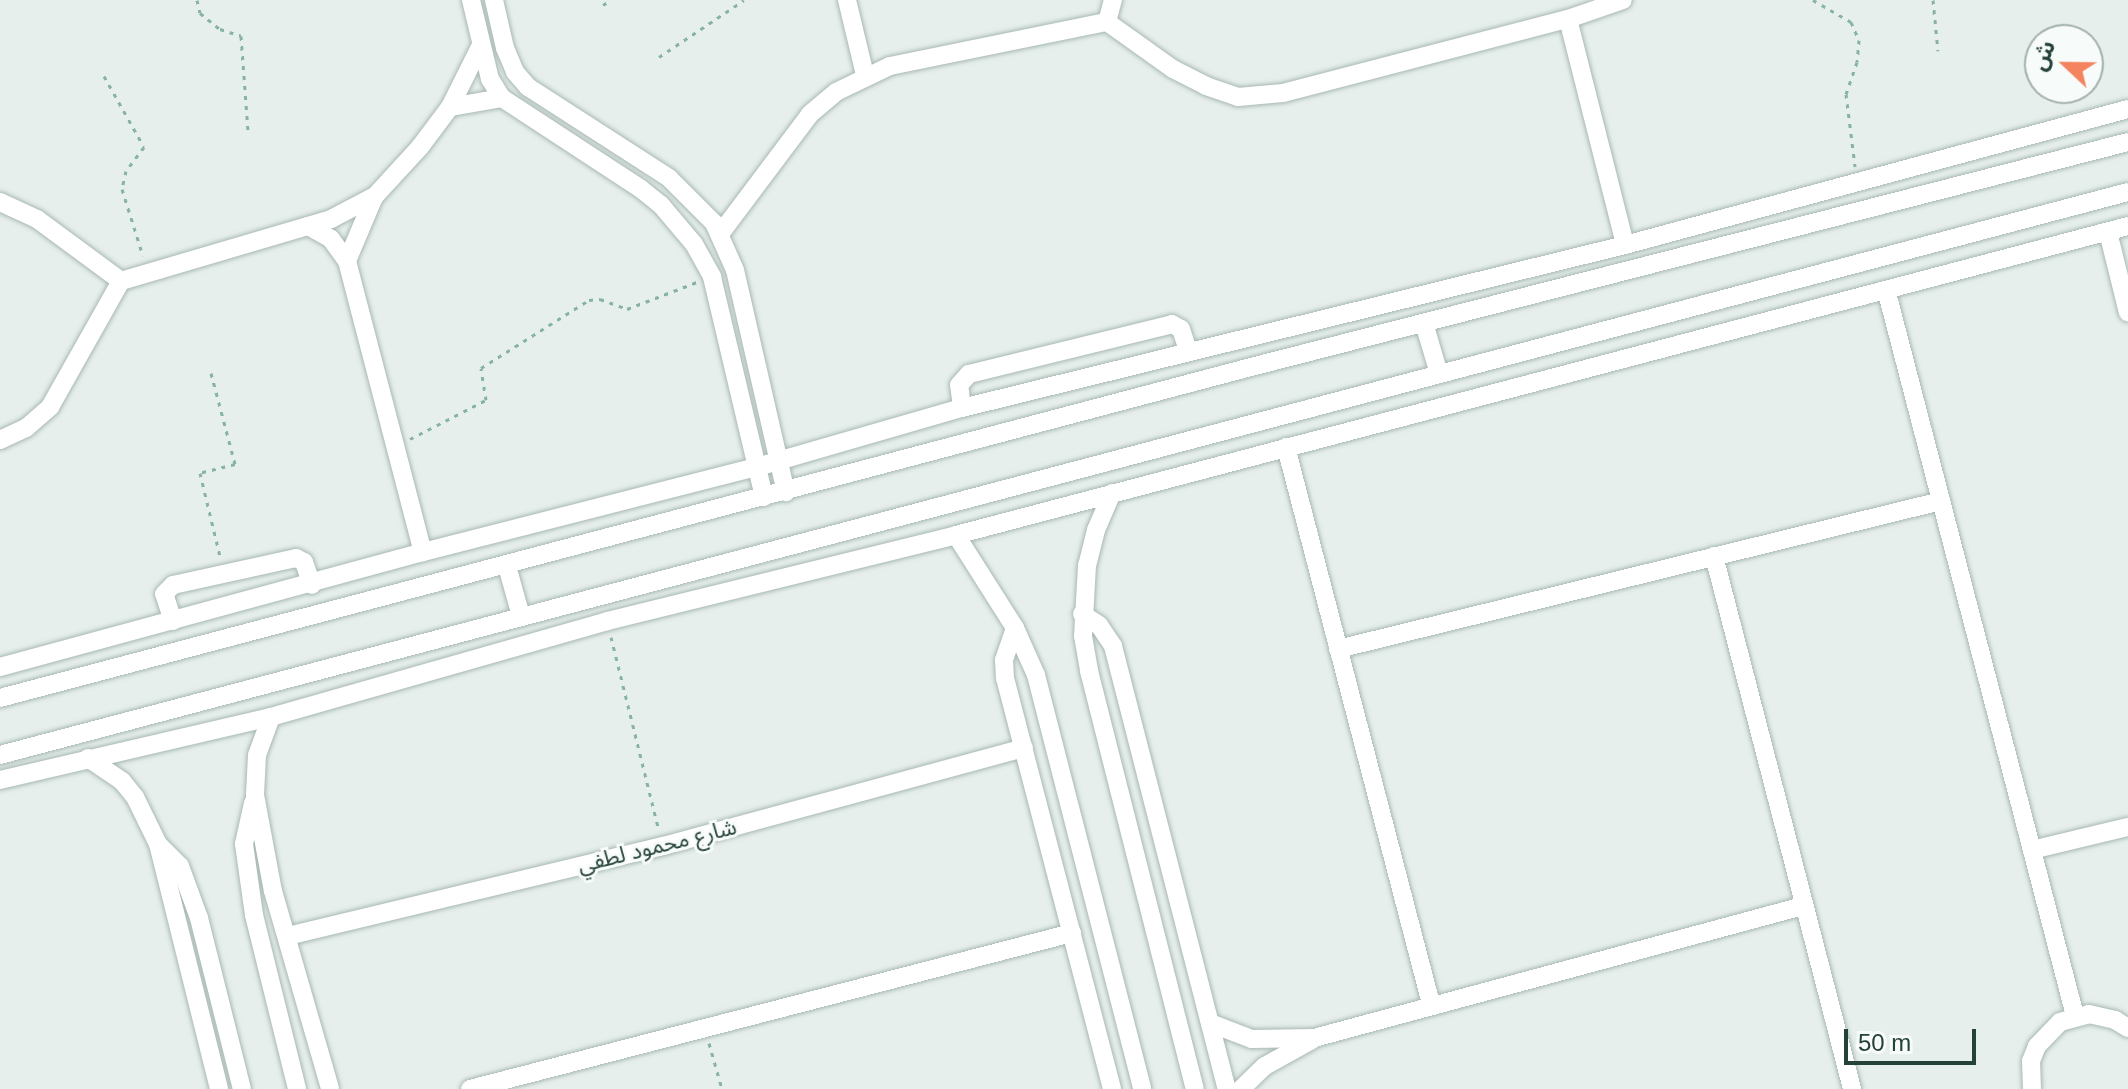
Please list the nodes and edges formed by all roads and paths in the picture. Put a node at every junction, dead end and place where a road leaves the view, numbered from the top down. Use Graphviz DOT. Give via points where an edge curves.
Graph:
graph roads {
  1 [pos="197,0"];
  2 [pos="471,0"];
  3 [pos="494,0"];
  4 [pos="611,0"];
  5 [pos="744,0"];
  6 [pos="847,0"];
  7 [pos="1113,0"];
  8 [pos="1623,0"];
  9 [pos="1813,0"];
  10 [pos="1933,0"];
  11 [pos="603,5"];
  12 [pos="1568,19"];
  13 [pos="1107,22"];
  14 [pos="481,45"];
  15 [pos="1938,51"];
  16 [pos="659,57"];
  17 [pos="865,75"];
  18 [pos="104,76"];
  19 [pos="502,98"];
  20 [pos="450,107"];
  21 [pos="2128,109"];
  22 [pos="589,126"];
  23 [pos="248,131"];
  24 [pos="2128,142"];
  25 [pos="575,147"];
  26 [pos="638,157"];
  27 [pos="624,178"];
  28 [pos="1856,180"];
  29 [pos="2128,192"];
  30 [pos="375,196"];
  31 [pos="0,202"];
  32 [pos="308,226"];
  33 [pos="2128,226"];
  34 [pos="2108,232"];
  35 [pos="720,234"];
  36 [pos="1625,245"];
  37 [pos="347,261"];
  38 [pos="149,274"];
  39 [pos="712,277"];
  40 [pos="121,281"];
  41 [pos="1887,293"];
  42 [pos="2128,313"];
  43 [pos="1424,323"];
  44 [pos="1188,351"];
  45 [pos="211,373"];
  46 [pos="1439,374"];
  47 [pos="962,408"];
  48 [pos="0,440"];
  49 [pos="396,446"];
  50 [pos="1286,447"];
  51 [pos="779,461"];
  52 [pos="757,467"];
  53 [pos="786,492"];
  54 [pos="1112,493"];
  55 [pos="764,497"];
  56 [pos="1941,501"];
  57 [pos="956,535"];
  58 [pos="423,552"];
  59 [pos="1714,556"];
  60 [pos="507,566"];
  61 [pos="225,574"];
  62 [pos="312,585"];
  63 [pos="1082,614"];
  64 [pos="521,616"];
  65 [pos="173,621"];
  66 [pos="607,621"];
  67 [pos="1015,628"];
  68 [pos="1338,649"];
  69 [pos="0,667"];
  70 [pos="0,698"];
  71 [pos="271,717"];
  72 [pos="1024,748"];
  73 [pos="0,755"];
  74 [pos="88,758"];
  75 [pos="0,780"];
  76 [pos="255,795"];
  77 [pos="2128,827"];
  78 [pos="158,844"];
  79 [pos="663,846"];
  80 [pos="2032,850"];
  81 [pos="1803,906"];
  82 [pos="1072,933"];
  83 [pos="288,936"];
  84 [pos="1431,1004"];
  85 [pos="2075,1016"];
  86 [pos="1210,1023"];
  87 [pos="705,1028"];
  88 [pos="2128,1028"];
  89 [pos="1314,1038"];
  90 [pos="219,1089"];
  91 [pos="242,1089"];
  92 [pos="297,1089"];
  93 [pos="330,1089"];
  94 [pos="470,1089"];
  95 [pos="722,1089"];
  96 [pos="1112,1089"];
  97 [pos="1142,1089"];
  98 [pos="1195,1089"];
  99 [pos="1227,1089"];
  100 [pos="1241,1089"];
  101 [pos="1852,1089"];
  102 [pos="2032,1089"];
  1 -- 23 [label="path" via="200,13 220,29 241,36"];
  2 -- 14 [label="street"];
  3 -- 22 [label="street" via="515,72 528,87"];
  4 -- 11 [label="path"];
  5 -- 16 [label="path"];
  6 -- 17 [label="street"];
  7 -- 13 [label="street"];
  8 -- 12 [label="street"];
  9 -- 28 [label="path" via="1851,22 1859,40 1846,94"];
  10 -- 15 [label="path"];
  12 -- 13 [label="street" via="1283,93 1238,97 1173,69"];
  12 -- 36 [label="street"];
  13 -- 17 [label="street"];
  14 -- 19 [label="street" via="490,79"];
  14 -- 20 [label="street"];
  17 -- 35 [label="street" via="810,114"];
  18 -- 38 [label="path" via="144,147 126,171 122,189"];
  19 -- 20 [label="street"];
  19 -- 25 [label="street"];
  20 -- 30 [label="street"];
  21 -- 28 [label="street"];
  22 -- 25 [label="street"];
  22 -- 26 [label="street"];
  24 -- 43 [label="street"];
  25 -- 27 [label="street"];
  26 -- 27 [label="street"];
  26 -- 35 [label="street" via="694,200"];
  27 -- 39 [label="street" via="676,220"];
  28 -- 36 [label="street"];
  29 -- 46 [label="street"];
  30 -- 32 [label="street" via="354,210"];
  30 -- 37 [label="street"];
  31 -- 40 [label="street" via="37,219"];
  32 -- 37 [label="street" via="331,239"];
  32 -- 38 [label="street"];
  33 -- 34 [label="street"];
  34 -- 41 [label="street"];
  34 -- 42 [label="street"];
  35 -- 51 [label="street" via="735,270"];
  36 -- 44 [label="street"];
  37 -- 49 [label="street"];
  38 -- 40 [label="street"];
  39 -- 49 [label="path" via="627,309 589,300 481,368 486,400"];
  39 -- 52 [label="street"];
  40 -- 48 [label="street" via="50,407 26,428"];
  41 -- 50 [label="street"];
  41 -- 56 [label="street"];
  43 -- 46 [label="street"];
  43 -- 53 [label="street"];
  44 -- 47 [label="street"];
  44 -- 47 [label="street" via="1181,329 1172,324 984,370 961,380"];
  45 -- 61 [label="path" via="235,464 200,473"];
  46 -- 64 [label="street"];
  47 -- 51 [label="street"];
  49 -- 58 [label="street"];
  50 -- 54 [label="street"];
  50 -- 68 [label="street"];
  51 -- 52 [label="street"];
  51 -- 53 [label="street"];
  52 -- 55 [label="street"];
  52 -- 58 [label="street"];
  53 -- 55 [label="street"];
  54 -- 57 [label="street"];
  54 -- 63 [label="street" via="1087,565"];
  55 -- 60 [label="street"];
  56 -- 59 [label="street"];
  56 -- 80 [label="street"];
  57 -- 66 [label="street"];
  57 -- 67 [label="street"];
  58 -- 62 [label="street"];
  59 -- 68 [label="street"];
  59 -- 81 [label="street"];
  60 -- 64 [label="street"];
  60 -- 70 [label="street"];
  61 -- 62 [label="street" via="296,558 304,562"];
  61 -- 65 [label="street" via="169,587 164,594"];
  62 -- 65 [label="street"];
  63 -- 86 [label="street" via="1099,625 1113,646"];
  63 -- 98 [label="street" via="1089,671"];
  64 -- 73 [label="street"];
  65 -- 69 [label="street"];
  66 -- 71 [label="street"];
  66 -- 79 [label="path"];
  67 -- 72 [label="street" via="1006,652 1005,678"];
  67 -- 97 [label="street" via="1036,675 1056,747"];
  68 -- 84 [label="street"];
  71 -- 74 [label="street"];
  71 -- 76 [label="street" via="257,755"];
  72 -- 79 [label="street, شارع محمود لطفي"];
  72 -- 82 [label="street"];
  74 -- 75 [label="street"];
  74 -- 78 [label="street" via="122,781"];
  76 -- 83 [label="street" via="273,891"];
  76 -- 92 [label="street" via="244,844 254,915"];
  77 -- 80 [label="street"];
  78 -- 90 [label="street"];
  78 -- 91 [label="street" via="180,866 199,918"];
  79 -- 83 [label="street, شارع محمود لطفي"];
  80 -- 85 [label="street"];
  81 -- 84 [label="street"];
  81 -- 101 [label="street"];
  82 -- 87 [label="street"];
  82 -- 96 [label="street"];
  83 -- 93 [label="street"];
  84 -- 89 [label="street"];
  85 -- 88 [label="street" via="2102,1016"];
  85 -- 102 [label="street" via="2060,1022 2037,1046 2031,1061"];
  86 -- 89 [label="street" via="1252,1039"];
  86 -- 99 [label="street"];
  87 -- 94 [label="street"];
  87 -- 95 [label="path"];
  89 -- 100 [label="street" via="1265,1066"];
}
